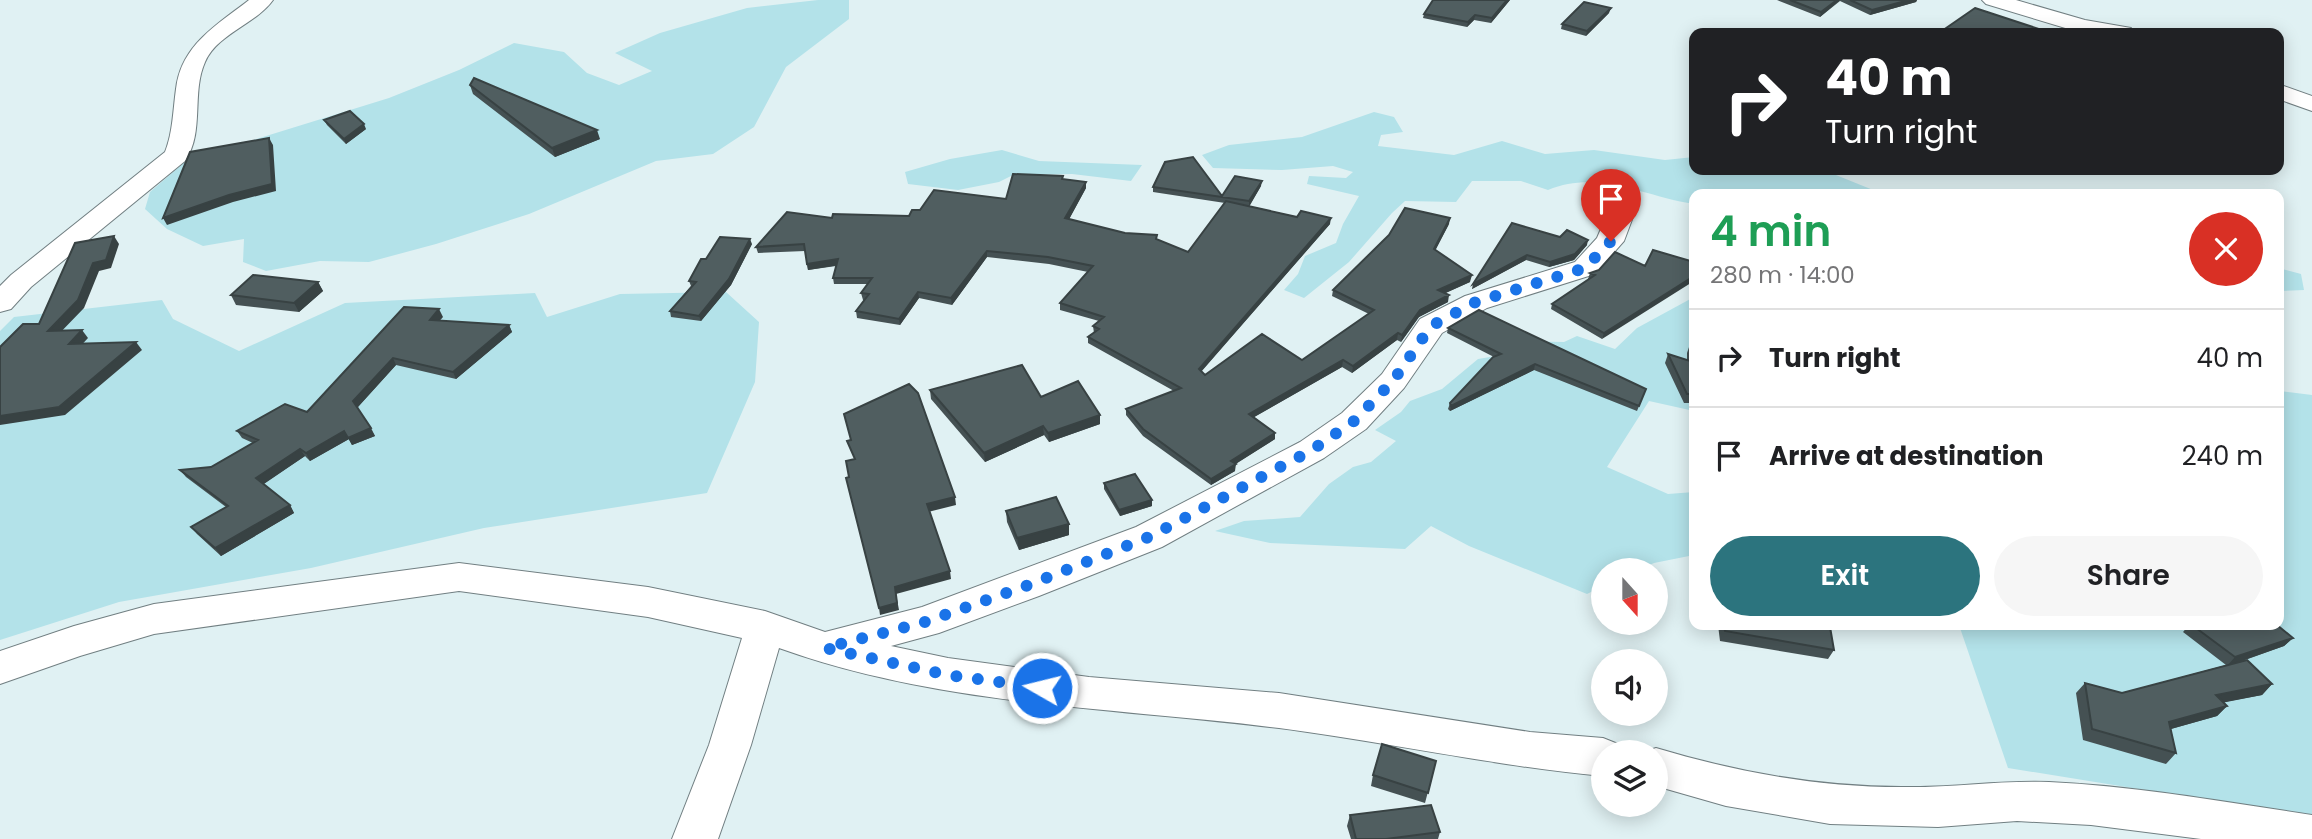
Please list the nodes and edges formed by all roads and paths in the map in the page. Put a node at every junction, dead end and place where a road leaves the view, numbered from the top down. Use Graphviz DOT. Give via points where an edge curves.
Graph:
graph roads {
  1 [pos="262,0"];
  2 [pos="1993,0"];
  3 [pos="2094,28"];
  4 [pos="2284,93"];
  5 [pos="2312,104"];
  6 [pos="1622,209"];
  7 [pos="11,282"];
  8 [pos="0,303"];
  9 [pos="765,627"];
  10 [pos="825,648"];
  11 [pos="0,668"];
  12 [pos="1591,756"];
  13 [pos="1668,770"];
  14 [pos="2312,836"];
  15 [pos="695,839"];
  1 -- 7 [label="street" via="200,50 193,62 185,139 176,156"];
  2 -- 3 [label="street"];
  4 -- 5 [label="street"];
  6 -- 10 [label="street" via="1611,241 1585,268 1476,302 1431,326 1393,381 1354,421 1244,488 1149,537 1026,586 925,622"];
  7 -- 8 [label="street"];
  9 -- 10 [label="street"];
  9 -- 11 [label="street" via="648,603 458,576 154,619"];
  9 -- 15 [label="street" via="730,745"];
  10 -- 12 [label="street" via="948,675 1089,694 1279,710 1530,751"];
  13 -- 14 [label="street" via="1759,796 1846,806 1939,807 2014,801 2096,804"];
}
